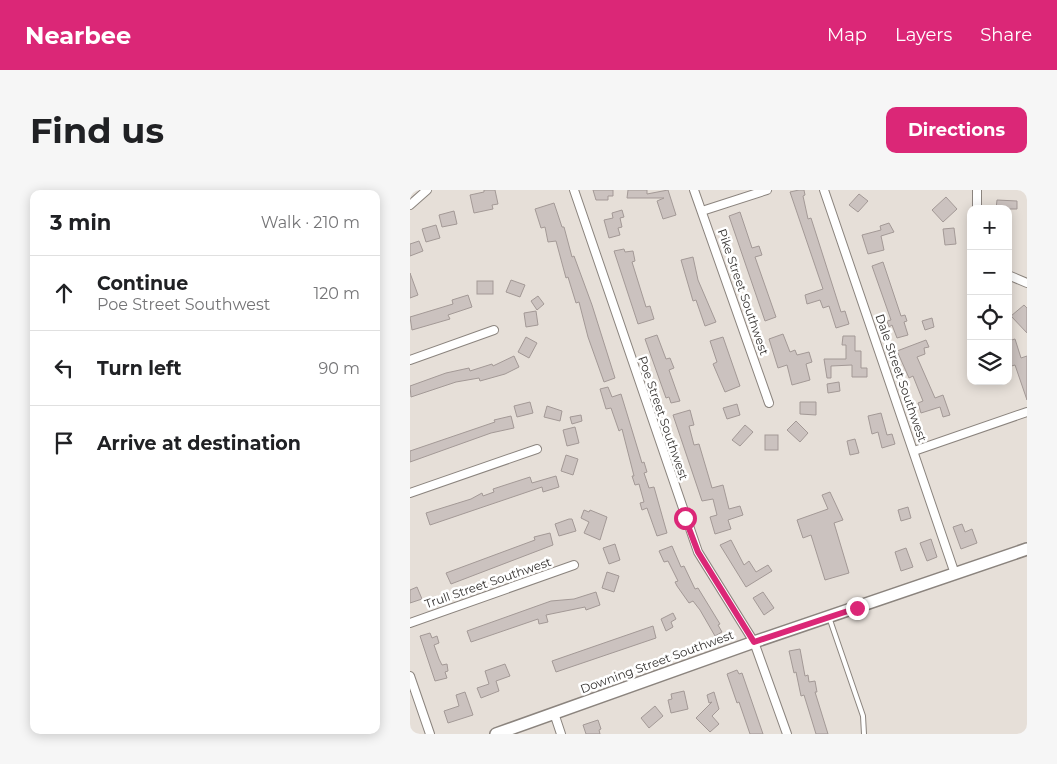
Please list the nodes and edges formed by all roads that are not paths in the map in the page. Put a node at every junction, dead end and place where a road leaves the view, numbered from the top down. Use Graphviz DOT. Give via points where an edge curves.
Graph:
graph roads {
  1 [pos="427,190"];
  2 [pos="574,190"];
  3 [pos="694,190"];
  4 [pos="767,190"];
  5 [pos="824,190"];
  6 [pos="978,190"];
  7 [pos="411,203"];
  8 [pos="977,205"];
  9 [pos="702,211"];
  10 [pos="1012,277"];
  11 [pos="1027,283"];
  12 [pos="494,330"];
  13 [pos="410,360"];
  14 [pos="769,403"];
  15 [pos="1027,412"];
  16 [pos="537,449"];
  17 [pos="914,451"];
  18 [pos="410,493"];
  19 [pos="1027,549"];
  20 [pos="574,565"];
  21 [pos="955,574"];
  22 [pos="830,618"];
  23 [pos="410,623"];
  24 [pos="754,642"];
  25 [pos="410,676"];
  26 [pos="554,713"];
  27 [pos="430,734"];
  28 [pos="496,734"];
  29 [pos="561,734"];
  30 [pos="786,734"];
  31 [pos="864,734"];
  1 -- 7 [label="street"];
  2 -- 24 [label="street, Poe Street Southwest" via="698,552"];
  3 -- 9 [label="street, Pike Street Southwest"];
  4 -- 9 [label="street"];
  5 -- 17 [label="street, Dale Street Southwest"];
  6 -- 8 [label="street"];
  9 -- 14 [label="street, Pike Street Southwest"];
  10 -- 11 [label="street"];
  12 -- 13 [label="street"];
  15 -- 17 [label="street"];
  16 -- 18 [label="street"];
  17 -- 21 [label="street, Dale Street Southwest"];
  19 -- 21 [label="street, Downing Street Southwest"];
  20 -- 23 [label="street, Trull Street Southwest"];
  21 -- 22 [label="street, Downing Street Southwest"];
  22 -- 24 [label="street, Downing Street Southwest"];
  22 -- 31 [label="lane" via="863,716"];
  24 -- 26 [label="street, Downing Street Southwest"];
  24 -- 30 [label="street, Poe Street Southwest"];
  25 -- 27 [label="street"];
  26 -- 28 [label="street, Downing Street Southwest"];
  26 -- 29 [label="street"];
}
